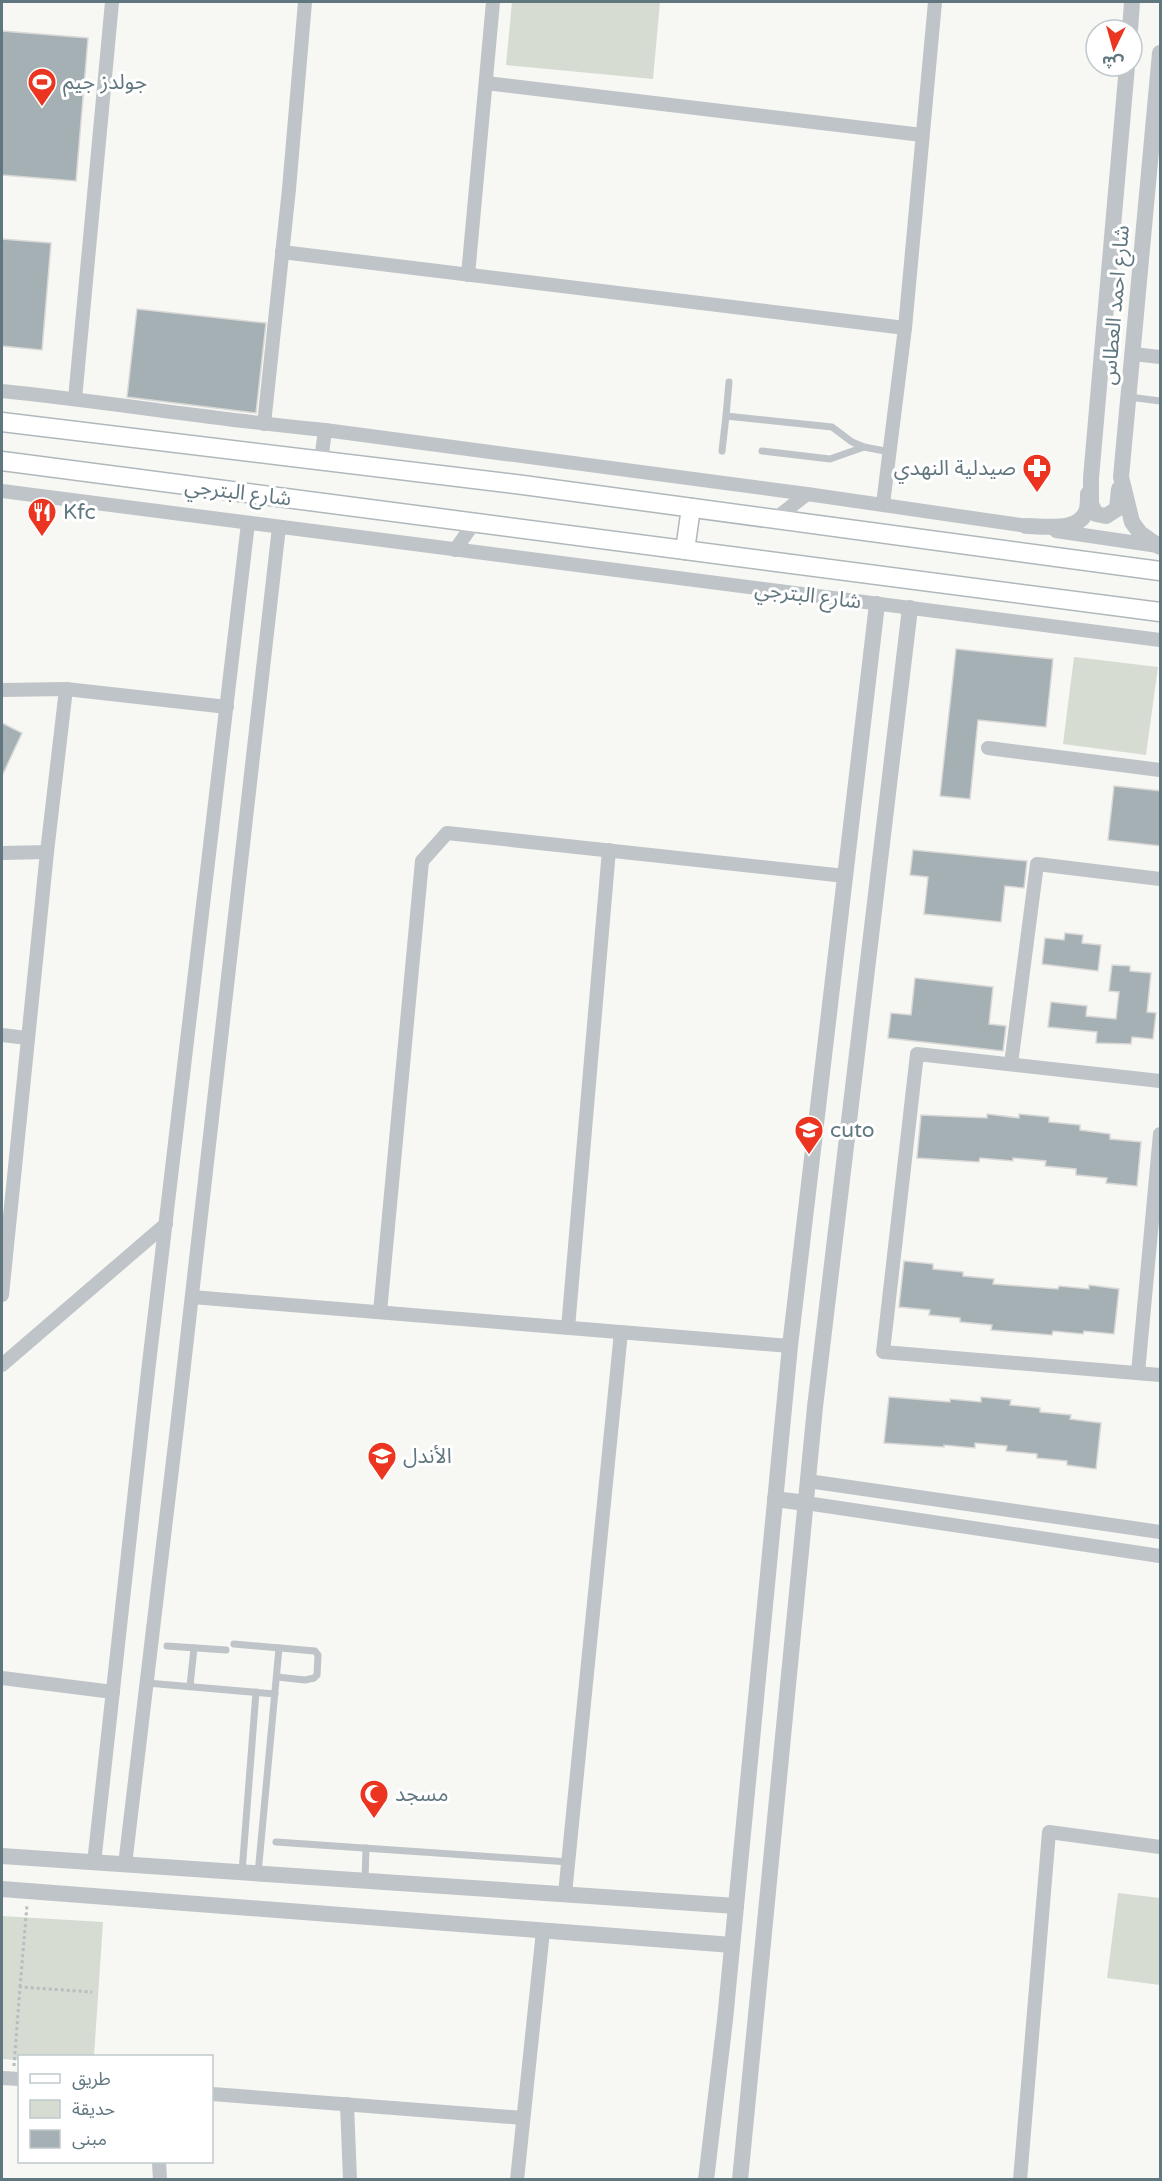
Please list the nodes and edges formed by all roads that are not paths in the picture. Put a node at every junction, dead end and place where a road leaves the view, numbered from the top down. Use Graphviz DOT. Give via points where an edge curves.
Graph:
graph roads {
  1 [pos="112,2"];
  2 [pos="305,2"];
  3 [pos="493,2"];
  4 [pos="935,2"];
  5 [pos="1132,2"];
  6 [pos="1131,18"];
  7 [pos="1161,53"];
  8 [pos="1126,78"];
  9 [pos="486,83"];
  10 [pos="922,135"];
  11 [pos="1156,158"];
  12 [pos="282,252"];
  13 [pos="468,275"];
  14 [pos="905,328"];
  15 [pos="1133,354"];
  16 [pos="1161,357"];
  17 [pos="729,382"];
  18 [pos="2,391"];
  19 [pos="1129,397"];
  20 [pos="75,399"];
  21 [pos="1161,401"];
  22 [pos="726,416"];
  23 [pos="2,422"];
  24 [pos="264,424"];
  25 [pos="325,430"];
  26 [pos="864,447"];
  27 [pos="722,450"];
  28 [pos="762,451"];
  29 [pos="890,452"];
  30 [pos="2,461"];
  31 [pos="321,461"];
  32 [pos="1121,477"];
  33 [pos="1091,478"];
  34 [pos="2,491"];
  35 [pos="807,494"];
  36 [pos="883,504"];
  37 [pos="691,508"];
  38 [pos="775,519"];
  39 [pos="248,523"];
  40 [pos="474,523"];
  41 [pos="1026,526"];
  42 [pos="279,527"];
  43 [pos="1160,547"];
  44 [pos="455,550"];
  45 [pos="685,550"];
  46 [pos="1161,571"];
  47 [pos="877,604"];
  48 [pos="910,608"];
  49 [pos="1161,612"];
  50 [pos="1161,640"];
  51 [pos="66,689"];
  52 [pos="2,690"];
  53 [pos="227,707"];
  54 [pos="988,748"];
  55 [pos="1161,770"];
  56 [pos="609,850"];
  57 [pos="47,852"];
  58 [pos="2,853"];
  59 [pos="845,876"];
  60 [pos="1161,879"];
  61 [pos="2,1035"];
  62 [pos="27,1038"];
  63 [pos="1011,1064"];
  64 [pos="1161,1081"];
  65 [pos="1161,1134"];
  66 [pos="166,1224"];
  67 [pos="2,1295"];
  68 [pos="192,1297"];
  69 [pos="380,1312"];
  70 [pos="568,1328"];
  71 [pos="621,1332"];
  72 [pos="790,1346"];
  73 [pos="2,1365"];
  74 [pos="1138,1373"];
  75 [pos="1161,1375"];
  76 [pos="808,1481"];
  77 [pos="775,1499"];
  78 [pos="806,1503"];
  79 [pos="1161,1532"];
  80 [pos="1161,1556"];
  81 [pos="234,1644"];
  82 [pos="167,1646"];
  83 [pos="194,1648"];
  84 [pos="279,1648"];
  85 [pos="226,1650"];
  86 [pos="277,1677"];
  87 [pos="2,1678"];
  88 [pos="147,1683"];
  89 [pos="190,1686"];
  90 [pos="113,1692"];
  91 [pos="256,1692"];
  92 [pos="275,1694"];
  93 [pos="276,1842"];
  94 [pos="1161,1847"];
  95 [pos="366,1848"];
  96 [pos="2,1857"];
  97 [pos="569,1862"];
  98 [pos="94,1863"];
  99 [pos="125,1865"];
  100 [pos="250,1874"];
  101 [pos="365,1881"];
  102 [pos="2,1889"];
  103 [pos="565,1894"];
  104 [pos="736,1906"];
  105 [pos="543,1930"];
  106 [pos="732,1945"];
  107 [pos="213,2094"];
  108 [pos="347,2104"];
  109 [pos="523,2118"];
  110 [pos="159,2163"];
  111 [pos="160,2180"];
  112 [pos="350,2180"];
  113 [pos="517,2180"];
  114 [pos="706,2180"];
  115 [pos="740,2180"];
  116 [pos="1020,2180"];
  1 -- 20 [label="street"];
  2 -- 12 [label="street"];
  3 -- 9 [label="street"];
  4 -- 10 [label="street"];
  5 -- 6 [label="street"];
  7 -- 11 [label="street, شارع احمد العطاس"];
  8 -- 33 [label="street, شارع احمد العطاس"];
  9 -- 10 [label="street"];
  9 -- 13 [label="street"];
  10 -- 14 [label="street"];
  11 -- 15 [label="street, شارع احمد العطاس"];
  12 -- 13 [label="street"];
  12 -- 24 [label="street"];
  13 -- 14 [label="street"];
  14 -- 29 [label="street"];
  15 -- 16 [label="street"];
  15 -- 19 [label="street, شارع احمد العطاس"];
  17 -- 22 [label="lane"];
  18 -- 20 [label="street"];
  19 -- 21 [label="lane"];
  19 -- 32 [label="street, شارع احمد العطاس"];
  20 -- 24 [label="street"];
  22 -- 26 [label="lane" via="832,428"];
  22 -- 27 [label="lane"];
  23 -- 31 [label="main road, شارع البترجي"];
  24 -- 25 [label="street"];
  25 -- 31 [label="street"];
  25 -- 35 [label="street"];
  26 -- 28 [label="lane" via="830,459"];
  26 -- 29 [label="lane"];
  29 -- 36 [label="street"];
  30 -- 40 [label="main road, شارع البترجي"];
  31 -- 37 [label="main road, شارع البترجي"];
  32 -- 33 [label="street" via="1117,509 1106,516 1096,514 1091,504"];
  32 -- 43 [label="street, شارع احمد العطاس" via="1132,522"];
  33 -- 41 [label="street" via="1087,510 1076,523 1064,527"];
  34 -- 39 [label="street, شارع البترجي"];
  35 -- 36 [label="street"];
  35 -- 38 [label="street"];
  36 -- 41 [label="street"];
  37 -- 38 [label="main road, شارع البترجي"];
  37 -- 45 [label="main road"];
  38 -- 46 [label="main road, شارع البترجي"];
  39 -- 42 [label="street, شارع البترجي"];
  39 -- 53 [label="street"];
  40 -- 44 [label="street"];
  40 -- 45 [label="main road, شارع البترجي"];
  41 -- 43 [label="street"];
  42 -- 44 [label="street, شارع البترجي"];
  42 -- 68 [label="street"];
  44 -- 47 [label="street, شارع البترجي"];
  45 -- 49 [label="main road, شارع البترجي"];
  47 -- 48 [label="street, شارع البترجي"];
  47 -- 59 [label="street"];
  48 -- 50 [label="street, شارع البترجي"];
  48 -- 76 [label="street"];
  51 -- 52 [label="street"];
  51 -- 53 [label="street"];
  51 -- 57 [label="street"];
  53 -- 66 [label="street"];
  54 -- 55 [label="street"];
  56 -- 59 [label="street"];
  56 -- 69 [label="street" via="447,833 422,861"];
  56 -- 70 [label="street"];
  57 -- 58 [label="street"];
  57 -- 62 [label="street"];
  59 -- 72 [label="street"];
  60 -- 63 [label="street" via="1037,864"];
  61 -- 62 [label="street"];
  62 -- 67 [label="street"];
  63 -- 64 [label="street"];
  63 -- 74 [label="street" via="917,1054 883,1352"];
  65 -- 74 [label="street"];
  66 -- 73 [label="street"];
  66 -- 90 [label="street"];
  68 -- 69 [label="street"];
  68 -- 88 [label="street"];
  69 -- 70 [label="street"];
  70 -- 71 [label="street"];
  71 -- 72 [label="street"];
  71 -- 97 [label="street"];
  72 -- 77 [label="street"];
  74 -- 75 [label="street"];
  76 -- 78 [label="street"];
  76 -- 79 [label="street"];
  77 -- 78 [label="street"];
  77 -- 104 [label="street"];
  78 -- 80 [label="street"];
  78 -- 115 [label="street"];
  81 -- 84 [label="lane"];
  82 -- 83 [label="lane"];
  83 -- 85 [label="lane"];
  83 -- 89 [label="lane"];
  84 -- 86 [label="lane"];
  84 -- 86 [label="lane" via="315,1651 319,1660 314,1678"];
  86 -- 92 [label="lane"];
  87 -- 90 [label="street"];
  88 -- 89 [label="lane"];
  88 -- 99 [label="street"];
  89 -- 91 [label="lane"];
  90 -- 98 [label="street"];
  91 -- 92 [label="lane"];
  91 -- 100 [label="lane"];
  92 -- 100 [label="lane"];
  93 -- 95 [label="lane"];
  94 -- 116 [label="street" via="1049,1832"];
  95 -- 97 [label="lane"];
  95 -- 101 [label="lane"];
  96 -- 98 [label="street"];
  97 -- 103 [label="street"];
  98 -- 99 [label="street"];
  99 -- 100 [label="street"];
  100 -- 101 [label="street"];
  101 -- 103 [label="street"];
  102 -- 105 [label="street"];
  103 -- 104 [label="street"];
  104 -- 106 [label="street"];
  105 -- 106 [label="street"];
  105 -- 109 [label="street"];
  106 -- 114 [label="street"];
  107 -- 108 [label="street"];
  108 -- 109 [label="street"];
  108 -- 112 [label="street"];
  109 -- 113 [label="street"];
  110 -- 111 [label="street"];
}
